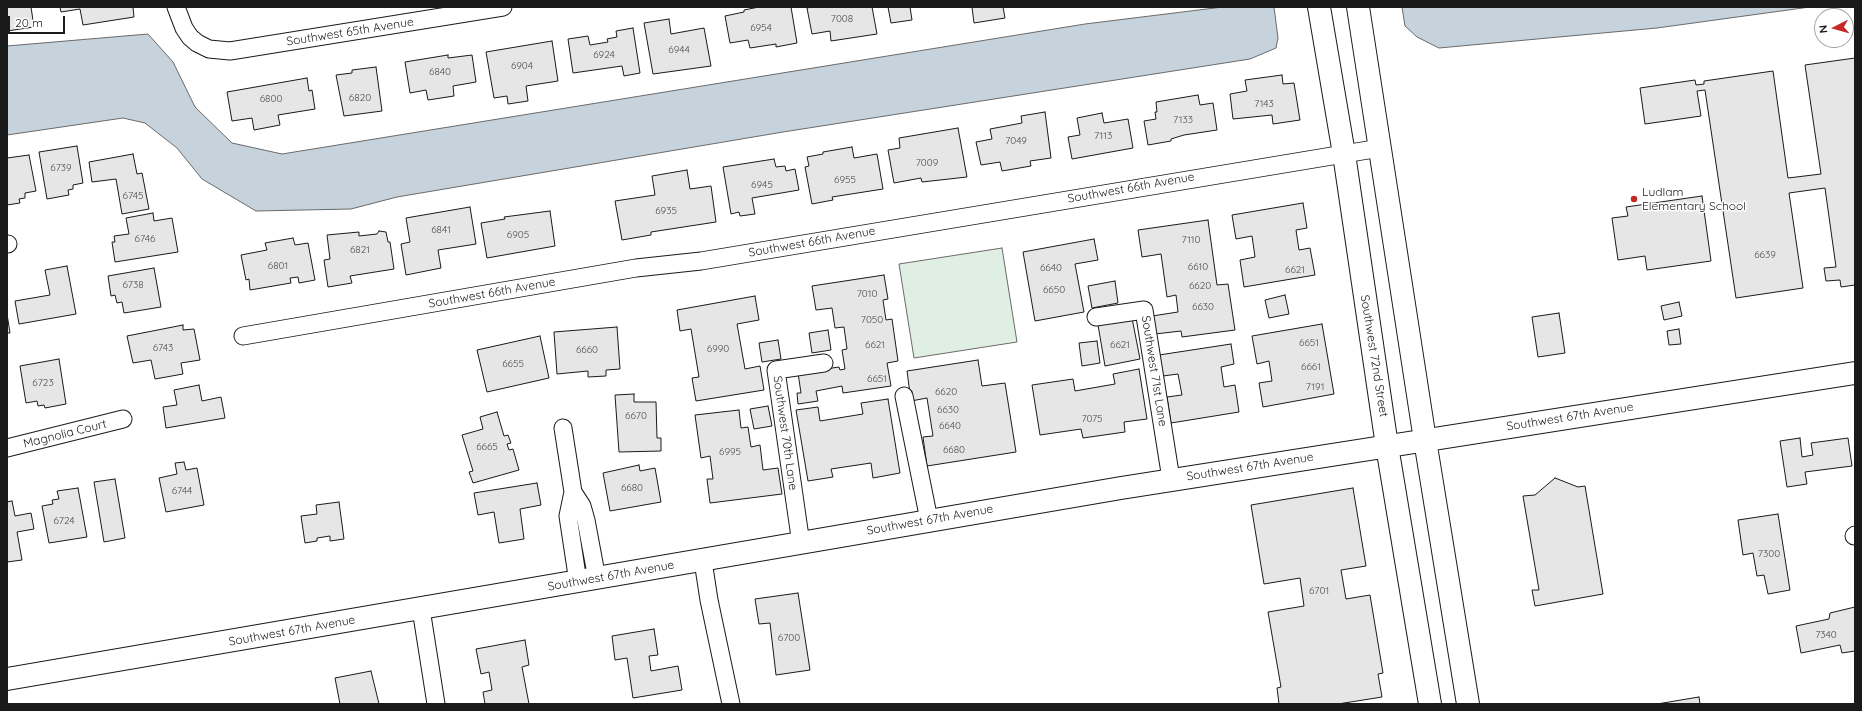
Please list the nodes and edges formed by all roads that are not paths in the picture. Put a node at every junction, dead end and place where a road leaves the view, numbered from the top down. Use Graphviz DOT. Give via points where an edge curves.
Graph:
graph roads {
  1 [pos="176,7"];
  2 [pos="503,7"];
  3 [pos="1319,7"];
  4 [pos="1358,7"];
  5 [pos="1380,148"];
  6 [pos="1344,154"];
  7 [pos="1096,317"];
  8 [pos="243,336"];
  9 [pos="824,363"];
  10 [pos="1855,373"];
  11 [pos="904,396"];
  12 [pos="123,419"];
  13 [pos="563,428"];
  14 [pos="1425,440"];
  15 [pos="1387,446"];
  16 [pos="7,448"];
  17 [pos="1172,479"];
  18 [pos="929,520"];
  19 [pos="801,544"];
  20 [pos="703,561"];
  21 [pos="588,580"];
  22 [pos="421,609"];
  23 [pos="7,680"];
  24 [pos="436,704"];
  25 [pos="731,704"];
  26 [pos="1430,704"];
  27 [pos="1468,704"];
  1 -- 2 [label="street, Southwest 65th Avenue" via="184,28 197,43 209,49 230,51"];
  3 -- 6 [label="main road, Southwest 72nd Street"];
  4 -- 5 [label="main road"];
  5 -- 6 [label="street, Southwest 66th Avenue"];
  5 -- 14 [label="main road"];
  6 -- 8 [label="street, Southwest 66th Avenue" via="701,260 636,268"];
  6 -- 15 [label="main road, Southwest 72nd Street"];
  7 -- 17 [label="street, Southwest 71st Lane" via="1144,310"];
  9 -- 19 [label="street, Southwest 70th Lane" via="776,370"];
  10 -- 14 [label="main road, Southwest 67th Avenue"];
  11 -- 18 [label="street"];
  12 -- 16 [label="street, Magnolia Court"];
  13 -- 21 [label="street" via="573,492 568,516"];
  14 -- 15 [label="main road, Southwest 67th Avenue"];
  14 -- 27 [label="main road"];
  15 -- 17 [label="main road, Southwest 67th Avenue"];
  15 -- 26 [label="main road, Southwest 72nd Street"];
  17 -- 18 [label="main road, Southwest 67th Avenue"];
  18 -- 19 [label="main road, Southwest 67th Avenue"];
  19 -- 20 [label="main road, Southwest 67th Avenue"];
  20 -- 21 [label="main road, Southwest 67th Avenue"];
  20 -- 25 [label="street"];
  21 -- 22 [label="main road, Southwest 67th Avenue"];
  22 -- 23 [label="main road, Southwest 67th Avenue"];
  22 -- 24 [label="street"];
}
